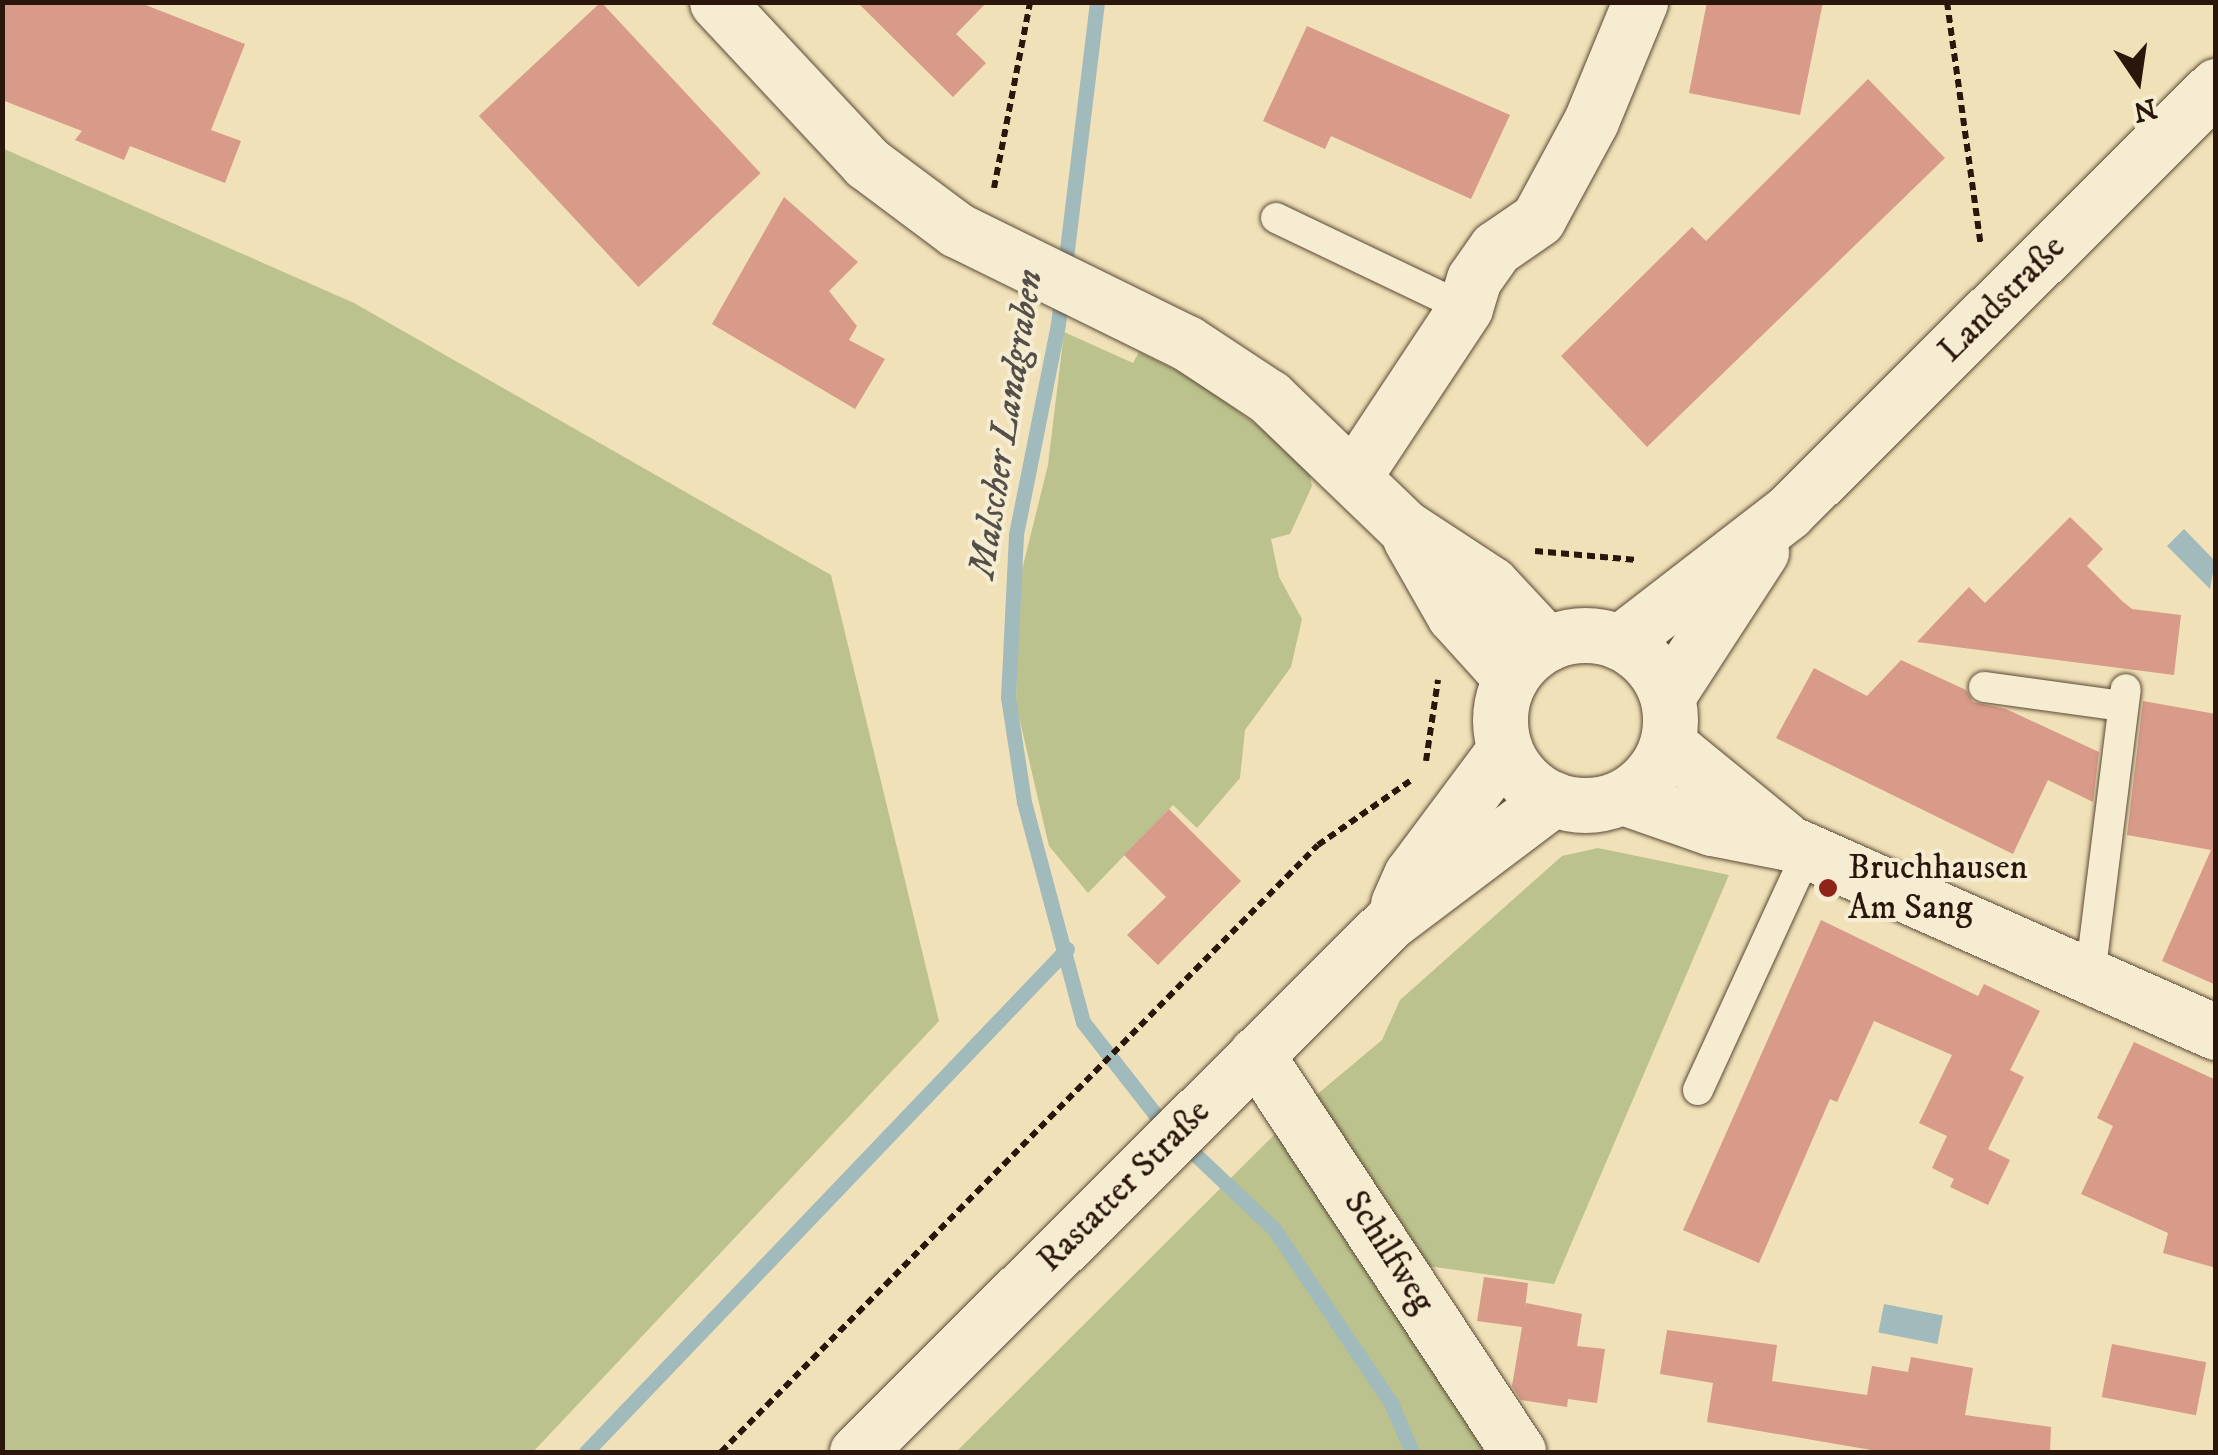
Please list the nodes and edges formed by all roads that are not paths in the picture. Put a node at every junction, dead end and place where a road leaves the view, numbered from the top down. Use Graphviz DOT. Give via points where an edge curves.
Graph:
graph roads {
  1 [pos="716,2"];
  2 [pos="1640,2"];
  3 [pos="2216,86"];
  4 [pos="1276,218"];
  5 [pos="1465,308"];
  6 [pos="1354,476"];
  7 [pos="1788,512"];
  8 [pos="1620,642"];
  9 [pos="1529,661"];
  10 [pos="1984,687"];
  11 [pos="1668,720"];
  12 [pos="1504,749"];
  13 [pos="1623,798"];
  14 [pos="1553,800"];
  15 [pos="1799,847"];
  16 [pos="1391,921"];
  17 [pos="2090,976"];
  18 [pos="2216,1032"];
  19 [pos="1256,1054"];
  20 [pos="1698,1090"];
  21 [pos="857,1452"];
  22 [pos="1518,1452"];
  1 -- 6 [label="street" via="867,163 1018,264 1187,343 1269,398"];
  2 -- 5 [label="street" via="1591,120 1538,219 1496,248"];
  3 -- 7 [label="street, Landstraße"];
  4 -- 5 [label="lane"];
  5 -- 6 [label="street"];
  6 -- 9 [label="street"];
  7 -- 8 [label="street, Landstraße"];
  7 -- 11 [label="street, Landstraße"];
  8 -- 9 [label="street" via="1570,636"];
  8 -- 11 [label="street" via="1641,654"];
  9 -- 12 [label="street" via="1500,725"];
  10 -- 17 [label="lane" via="2124,697"];
  11 -- 13 [label="street" via="1658,766"];
  11 -- 15 [label="street"];
  12 -- 14 [label="street" via="1515,770"];
  12 -- 16 [label="street, Rastatter Straße" via="1411,875"];
  13 -- 14 [label="street" via="1576,806"];
  13 -- 15 [label="street" via="1712,828"];
  14 -- 16 [label="street, Rastatter Straße"];
  15 -- 17 [label="street"];
  15 -- 20 [label="lane"];
  16 -- 19 [label="street, Rastatter Straße"];
  17 -- 18 [label="street"];
  19 -- 21 [label="street, Rastatter Straße"];
  19 -- 22 [label="street, Schilfweg"];
}
